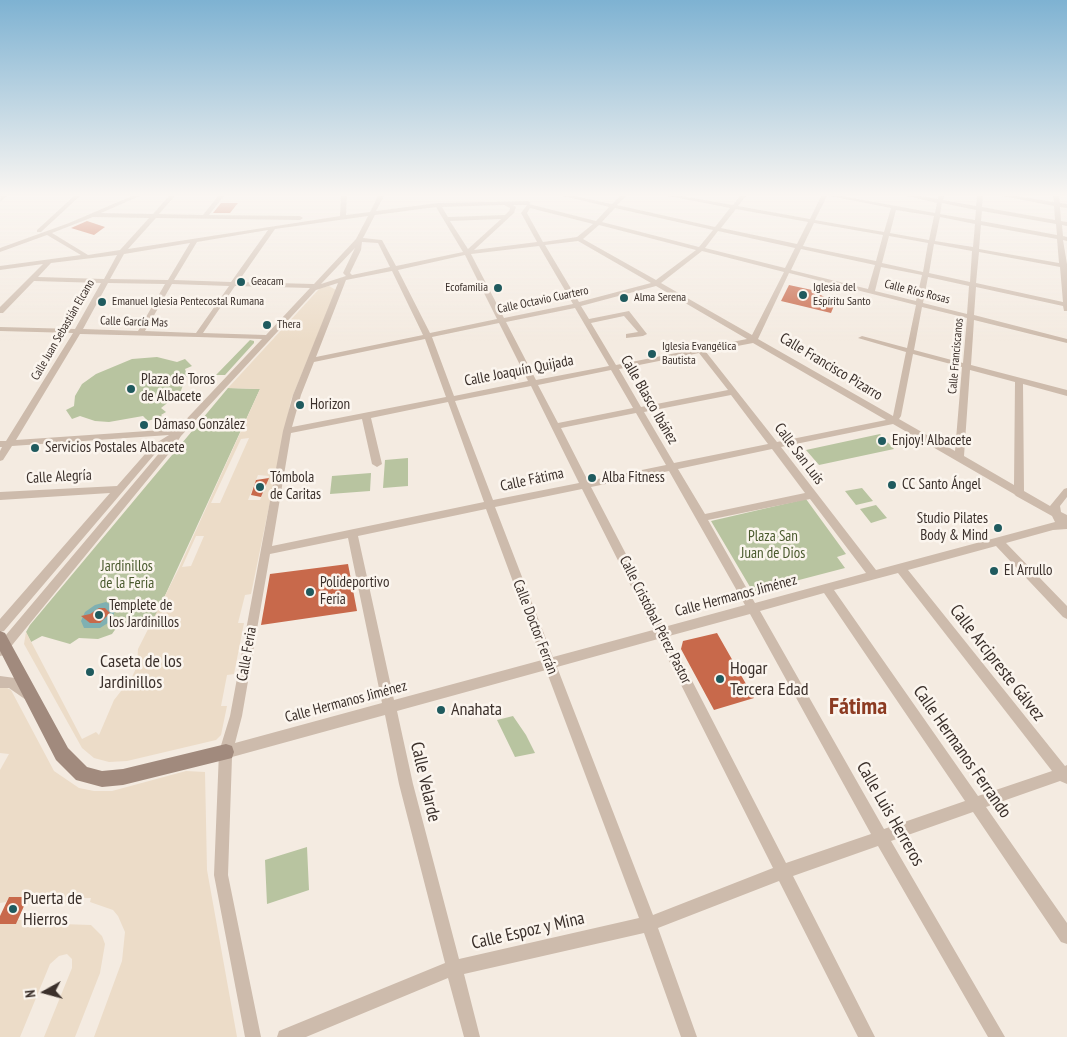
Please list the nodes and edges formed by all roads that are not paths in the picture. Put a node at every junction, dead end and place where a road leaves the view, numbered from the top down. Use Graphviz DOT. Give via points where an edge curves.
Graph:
graph roads {
  1 [pos="16,244"];
  2 [pos="67,244"];
  3 [pos="129,244"];
  4 [pos="168,244"];
  5 [pos="192,244"];
  6 [pos="261,244"];
  7 [pos="355,244"];
  8 [pos="359,244"];
  9 [pos="382,244"];
  10 [pos="462,244"];
  11 [pos="477,244"];
  12 [pos="538,244"];
  13 [pos="541,244"];
  14 [pos="589,244"];
  15 [pos="678,244"];
  16 [pos="705,244"];
  17 [pos="788,244"];
  18 [pos="884,244"];
  19 [pos="932,244"];
  20 [pos="948,244"];
  21 [pos="976,244"];
  22 [pos="1061,244"];
  23 [pos="800,247"];
  24 [pos="976,249"];
  25 [pos="0,250"];
  26 [pos="700,250"];
  27 [pos="122,252"];
  28 [pos="467,253"];
  29 [pos="86,256"];
  30 [pos="50,261"];
  31 [pos="878,264"];
  32 [pos="1065,265"];
  33 [pos="0,268"];
  34 [pos="395,269"];
  35 [pos="787,272"];
  36 [pos="926,274"];
  37 [pos="347,278"];
  38 [pos="34,279"];
  39 [pos="326,281"];
  40 [pos="105,282"];
  41 [pos="170,283"];
  42 [pos="657,283"];
  43 [pos="973,284"];
  44 [pos="232,286"];
  45 [pos="312,288"];
  46 [pos="871,292"];
  47 [pos="577,305"];
  48 [pos="920,305"];
  49 [pos="1067,305"];
  50 [pos="1067,310"];
  51 [pos="0,311"];
  52 [pos="971,317"];
  53 [pos="500,320"];
  54 [pos="587,322"];
  55 [pos="0,329"];
  56 [pos="78,331"];
  57 [pos="140,333"];
  58 [pos="198,335"];
  59 [pos="427,335"];
  60 [pos="267,336"];
  61 [pos="629,336"];
  62 [pos="862,338"];
  63 [pos="754,339"];
  64 [pos="1067,341"];
  65 [pos="701,350"];
  66 [pos="911,351"];
  67 [pos="311,360"];
  68 [pos="967,366"];
  69 [pos="613,367"];
  70 [pos="1019,380"];
  71 [pos="533,383"];
  72 [pos="733,392"];
  73 [pos="1067,393"];
  74 [pos="451,399"];
  75 [pos="639,410"];
  76 [pos="366,416"];
  77 [pos="894,421"];
  78 [pos="555,426"];
  79 [pos="288,431"];
  80 [pos="179,433"];
  81 [pos="5,443"];
  82 [pos="774,445"];
  83 [pos="0,458"];
  84 [pos="959,459"];
  85 [pos="378,464"];
  86 [pos="671,467"];
  87 [pos="585,485"];
  88 [pos="120,489"];
  89 [pos="1067,491"];
  90 [pos="1019,494"];
  91 [pos="811,495"];
  92 [pos="0,496"];
  93 [pos="489,504"];
  94 [pos="1056,515"];
  95 [pos="702,518"];
  96 [pos="1067,522"];
  97 [pos="1053,526"];
  98 [pos="352,533"];
  99 [pos="998,541"];
  100 [pos="265,551"];
  101 [pos="900,568"];
  102 [pos="874,576"];
  103 [pos="826,588"];
  104 [pos="754,609"];
  105 [pos="1067,614"];
  106 [pos="0,627"];
  107 [pos="662,633"];
  108 [pos="1,645"];
  109 [pos="549,664"];
  110 [pos="0,682"];
  111 [pos="29,696"];
  112 [pos="389,708"];
  113 [pos="226,752"];
  114 [pos="1066,775"];
  115 [pos="975,804"];
  116 [pos="881,837"];
  117 [pos="783,872"];
  118 [pos="649,924"];
  119 [pos="1067,936"];
  120 [pos="453,968"];
  121 [pos="253,1037"];
  122 [pos="286,1037"];
  123 [pos="472,1037"];
  124 [pos="689,1037"];
  125 [pos="866,1037"];
  126 [pos="997,1037"];
  1 -- 25 [label="street"];
  2 -- 29 [label="street"];
  3 -- 27 [label="street, Calle Juan Sebastián Elcano"];
  4 -- 27 [label="street"];
  5 -- 41 [label="street"];
  6 -- 44 [label="street"];
  7 -- 39 [label="street, Calle Feria"];
  8 -- 37 [label="street, Calle Feria" via="346,273"];
  9 -- 34 [label="street, Calle Doctor Ferrán"];
  10 -- 28 [label="street, Calle Cristóbal Pérez Pastor"];
  11 -- 28 [label="street"];
  12 -- 28 [label="street"];
  13 -- 47 [label="street, Calle Blasco Ibáñez"];
  14 -- 42 [label="street, Calle Francisco Pizarro"];
  15 -- 26 [label="street, Calle Ríos Rosas"];
  16 -- 26 [label="street, Calle Octavio Cuartero"];
  17 -- 23 [label="street"];
  18 -- 31 [label="street"];
  19 -- 36 [label="street"];
  20 -- 24 [label="street"];
  21 -- 24 [label="street, Calle Franciscanos"];
  22 -- 32 [label="street"];
  23 -- 31 [label="street"];
  23 -- 35 [label="street"];
  24 -- 32 [label="street"];
  24 -- 43 [label="street, Calle Franciscanos"];
  26 -- 35 [label="street, Calle Ríos Rosas"];
  26 -- 42 [label="street, Calle Octavio Cuartero"];
  27 -- 29 [label="street"];
  27 -- 40 [label="street, Calle Juan Sebastián Elcano"];
  28 -- 34 [label="street"];
  28 -- 53 [label="street, Calle Cristóbal Pérez Pastor"];
  29 -- 30 [label="street"];
  30 -- 33 [label="street"];
  30 -- 38 [label="street"];
  31 -- 36 [label="street"];
  31 -- 46 [label="street"];
  32 -- 49 [label="street"];
  34 -- 37 [label="street"];
  34 -- 59 [label="street, Calle Doctor Ferrán"];
  35 -- 46 [label="street, Calle Ríos Rosas"];
  35 -- 63 [label="street"];
  36 -- 43 [label="street"];
  36 -- 48 [label="street"];
  37 -- 39 [label="street, Calle Feria" via="336,283"];
  37 -- 67 [label="street, Calle Feria"];
  38 -- 40 [label="street"];
  38 -- 51 [label="street"];
  39 -- 45 [label="street, Calle Feria"];
  40 -- 41 [label="street"];
  40 -- 56 [label="street, Calle Juan Sebastián Elcano"];
  41 -- 44 [label="street"];
  41 -- 57 [label="street"];
  42 -- 47 [label="street, Calle Octavio Cuartero"];
  42 -- 63 [label="street, Calle Francisco Pizarro"];
  43 -- 49 [label="street"];
  43 -- 52 [label="street, Calle Franciscanos"];
  44 -- 45 [label="street"];
  44 -- 58 [label="street"];
  45 -- 60 [label="street, Calle Feria"];
  46 -- 48 [label="street, Calle Ríos Rosas"];
  47 -- 53 [label="street, Calle Octavio Cuartero"];
  47 -- 54 [label="street, Calle Blasco Ibáñez"];
  48 -- 52 [label="street, Calle Ríos Rosas"];
  48 -- 66 [label="street"];
  49 -- 50 [label="street"];
  52 -- 64 [label="street, Calle Ríos Rosas"];
  52 -- 68 [label="street, Calle Franciscanos"];
  53 -- 59 [label="street, Calle Octavio Cuartero"];
  53 -- 71 [label="street, Calle Cristóbal Pérez Pastor"];
  54 -- 61 [label="street" via="626,313 643,334"];
  54 -- 69 [label="street, Calle Blasco Ibáñez"];
  55 -- 56 [label="street, Calle García Mas"];
  56 -- 57 [label="street, Calle García Mas"];
  56 -- 81 [label="street, Calle Juan Sebastián Elcano"];
  57 -- 58 [label="street, Calle García Mas"];
  58 -- 60 [label="street, Calle García Mas"];
  59 -- 67 [label="street, Calle Octavio Cuartero"];
  59 -- 74 [label="street, Calle Doctor Ferrán"];
  60 -- 80 [label="street, Calle Feria"];
  62 -- 66 [label="street"];
  63 -- 65 [label="street, Calle Joaquín Quijada"];
  63 -- 77 [label="street, Calle Francisco Pizarro"];
  65 -- 69 [label="street, Calle Joaquín Quijada"];
  65 -- 72 [label="street, Calle San Luis"];
  66 -- 68 [label="street"];
  66 -- 77 [label="street"];
  67 -- 79 [label="street, Calle Feria" via="297,395"];
  68 -- 70 [label="street"];
  68 -- 84 [label="street, Calle Franciscanos"];
  69 -- 71 [label="street, Calle Joaquín Quijada"];
  69 -- 75 [label="street, Calle Blasco Ibáñez"];
  70 -- 73 [label="street"];
  70 -- 90 [label="street"];
  71 -- 74 [label="street, Calle Joaquín Quijada"];
  71 -- 78 [label="street, Calle Cristóbal Pérez Pastor"];
  72 -- 75 [label="street"];
  72 -- 82 [label="street, Calle San Luis"];
  74 -- 76 [label="street, Calle Joaquín Quijada"];
  74 -- 93 [label="street, Calle Doctor Ferrán"];
  75 -- 78 [label="street"];
  75 -- 86 [label="street, Calle Blasco Ibáñez"];
  76 -- 79 [label="street, Calle Joaquín Quijada"];
  76 -- 85 [label="street"];
  77 -- 82 [label="street, Calle Fátima"];
  77 -- 84 [label="street, Calle Francisco Pizarro"];
  78 -- 87 [label="street, Calle Cristóbal Pérez Pastor"];
  79 -- 100 [label="street, Calle Feria"];
  80 -- 81 [label="street"];
  80 -- 88 [label="street, Calle Feria" via="156,447"];
  80 -- 108 [label="street, Calle Feria" via="168,450"];
  81 -- 83 [label="street, Calle Juan Sebastián Elcano"];
  82 -- 86 [label="street, Calle Fátima"];
  82 -- 91 [label="street, Calle San Luis"];
  84 -- 90 [label="street, Calle Francisco Pizarro"];
  86 -- 87 [label="street, Calle Fátima"];
  86 -- 95 [label="street, Calle Blasco Ibáñez"];
  87 -- 93 [label="street, Calle Fátima"];
  87 -- 107 [label="street, Calle Cristóbal Pérez Pastor"];
  88 -- 92 [label="street, Calle Alegría"];
  88 -- 106 [label="street, Calle Feria"];
  89 -- 94 [label="street" via="1055,505"];
  90 -- 94 [label="street, Calle Francisco Pizarro"];
  91 -- 95 [label="street"];
  91 -- 102 [label="street, Calle San Luis"];
  93 -- 98 [label="street, Calle Fátima"];
  93 -- 109 [label="street, Calle Doctor Ferrán"];
  94 -- 96 [label="street, Calle Francisco Pizarro"];
  94 -- 97 [label="street" via="1057,521"];
  95 -- 104 [label="street, Calle Blasco Ibáñez"];
  96 -- 97 [label="street, Calle Hermanos Jiménez"];
  97 -- 99 [label="street, Calle Hermanos Jiménez"];
  98 -- 100 [label="street, Calle Fátima"];
  98 -- 112 [label="street, Calle Velarde"];
  99 -- 101 [label="street, Calle Hermanos Jiménez"];
  99 -- 105 [label="street"];
  100 -- 113 [label="street, Calle Feria" via="236,716"];
  101 -- 102 [label="street, Calle Hermanos Jiménez"];
  101 -- 114 [label="street, Calle Arcipreste Gálvez"];
  102 -- 103 [label="street, Calle Hermanos Jiménez"];
  103 -- 104 [label="street, Calle Hermanos Jiménez"];
  103 -- 115 [label="street, Calle Hermanos Ferrando"];
  104 -- 107 [label="street, Calle Hermanos Jiménez"];
  104 -- 116 [label="street, Calle Luis Herreros"];
  107 -- 109 [label="street, Calle Hermanos Jiménez"];
  107 -- 117 [label="street, Calle Cristóbal Pérez Pastor"];
  108 -- 111 [label="street"];
  109 -- 112 [label="street, Calle Hermanos Jiménez"];
  109 -- 118 [label="street, Calle Doctor Ferrán"];
  110 -- 111 [label="street" via="11,682"];
  111 -- 113 [label="street" via="62,754 78,771 88,776 102,779 123,777"];
  112 -- 113 [label="street, Calle Hermanos Jiménez"];
  112 -- 120 [label="street, Calle Velarde"];
  113 -- 121 [label="street, Calle Feria" via="221,875"];
  114 -- 115 [label="street, Calle Espoz y Mina"];
  115 -- 116 [label="street, Calle Espoz y Mina"];
  115 -- 119 [label="street, Calle Hermanos Ferrando"];
  116 -- 117 [label="street, Calle Espoz y Mina"];
  116 -- 126 [label="street, Calle Luis Herreros"];
  117 -- 118 [label="street, Calle Espoz y Mina"];
  117 -- 125 [label="street, Calle Cristóbal Pérez Pastor"];
  118 -- 120 [label="street, Calle Espoz y Mina"];
  118 -- 124 [label="street, Calle Doctor Ferrán"];
  120 -- 122 [label="street, Calle Espoz y Mina"];
  120 -- 123 [label="street, Calle Velarde"];
}
